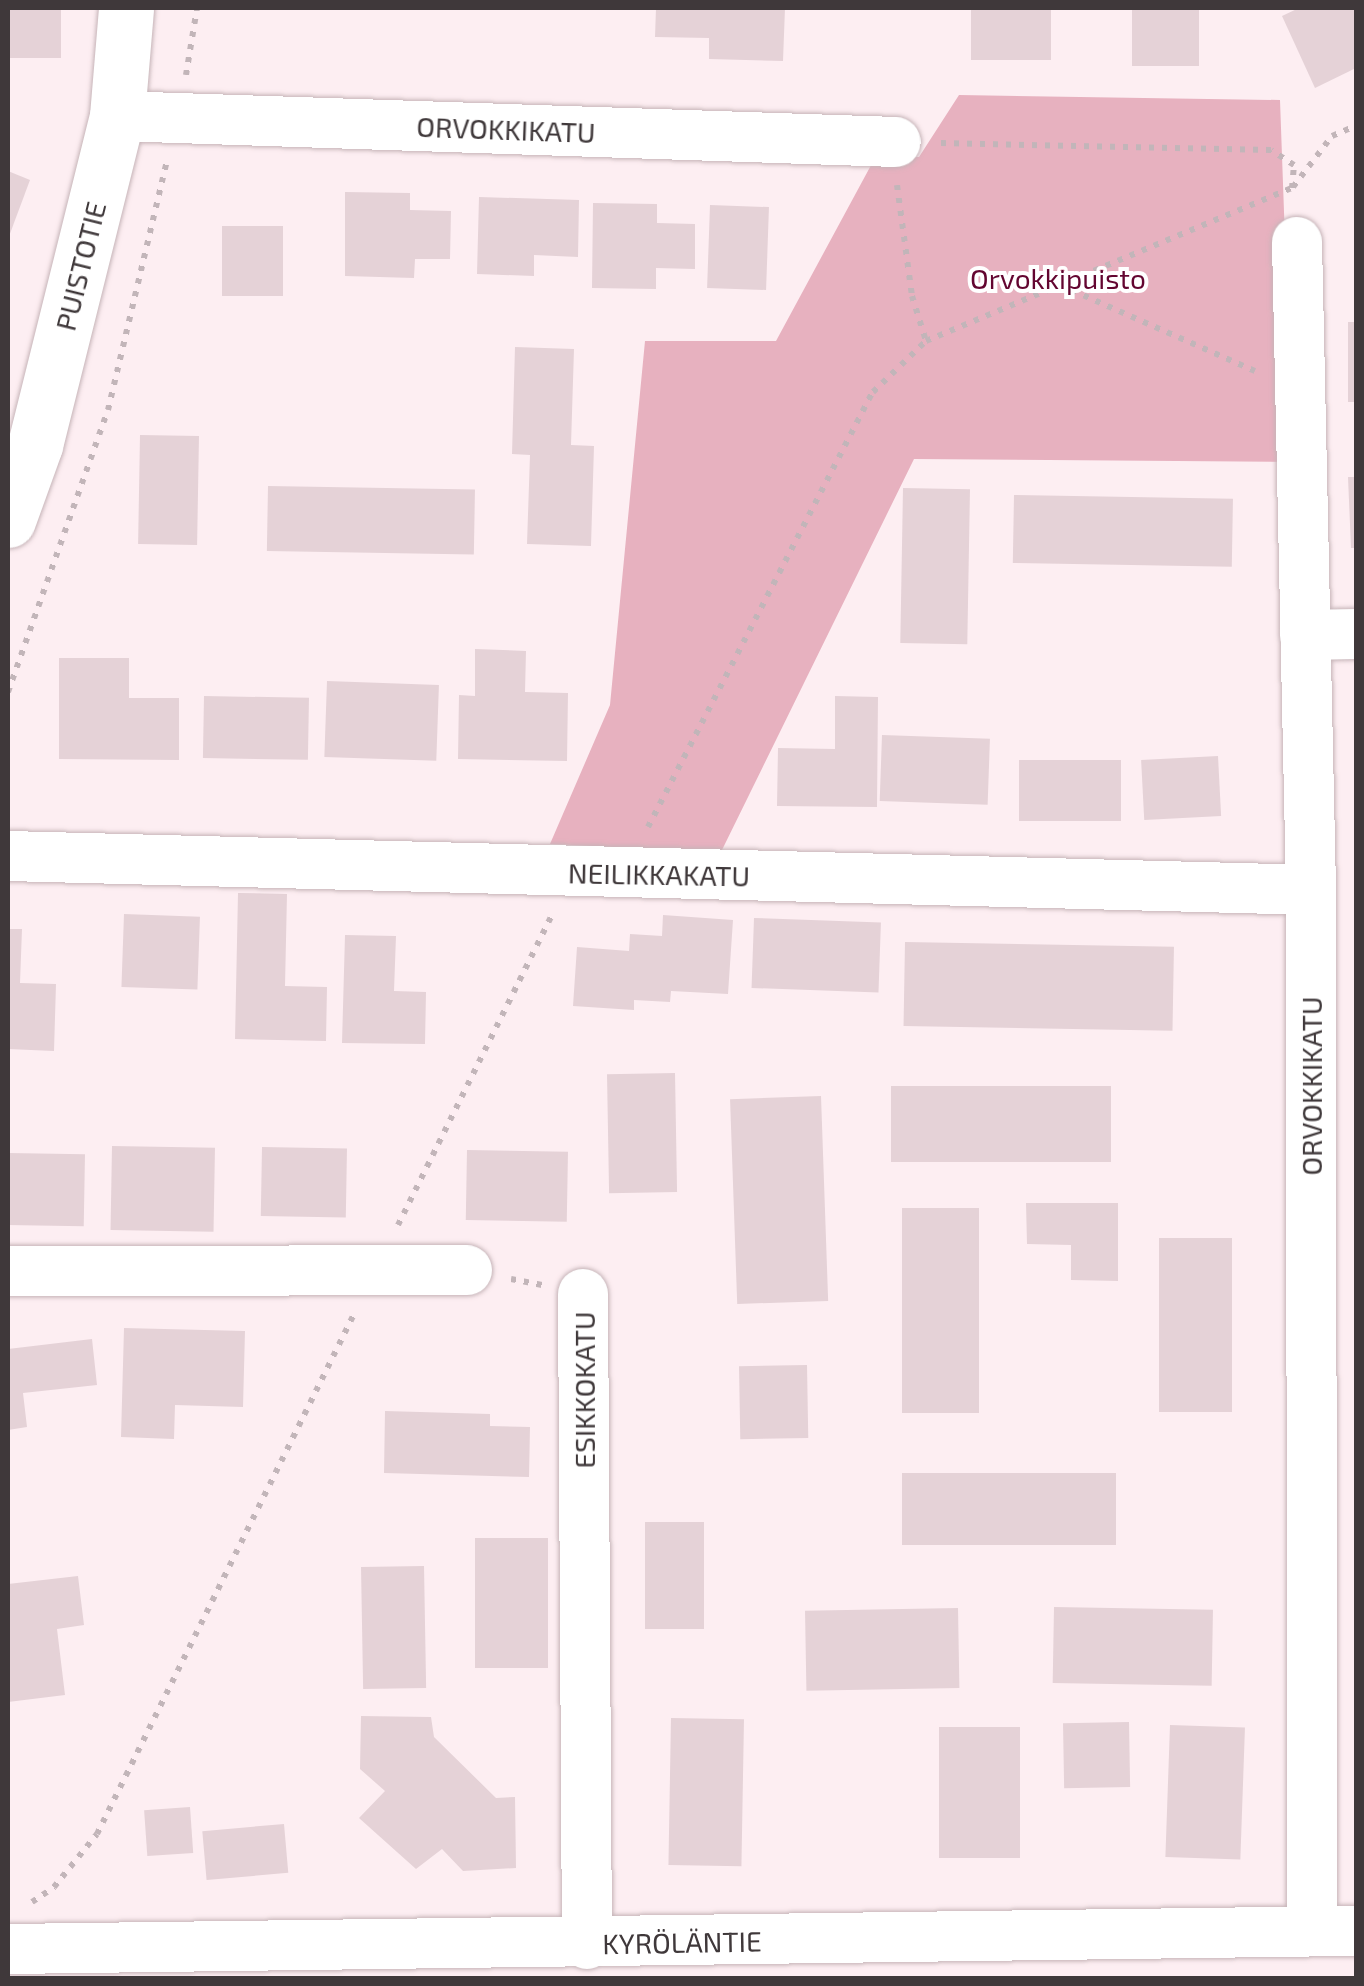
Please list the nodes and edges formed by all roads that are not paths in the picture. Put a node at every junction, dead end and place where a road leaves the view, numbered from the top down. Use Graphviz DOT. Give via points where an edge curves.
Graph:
graph roads {
  1 [pos="126,8"];
  2 [pos="117,116"];
  3 [pos="896,142"];
  4 [pos="1297,242"];
  5 [pos="8,520"];
  6 [pos="1356,634"];
  7 [pos="1305,635"];
  8 [pos="8,856"];
  9 [pos="1311,890"];
  10 [pos="467,1270"];
  11 [pos="8,1271"];
  12 [pos="583,1294"];
  13 [pos="17,1927"];
  14 [pos="1334,1930"];
  15 [pos="587,1944"];
  1 -- 2 [label="street, PUISTOTIE"];
  2 -- 3 [label="street, ORVOKKIKATU"];
  2 -- 5 [label="street, PUISTOTIE" via="35,446"];
  4 -- 7 [label="street, ORVOKKIKATU"];
  6 -- 7 [label="street"];
  7 -- 9 [label="street, ORVOKKIKATU"];
  8 -- 9 [label="street, NEILIKKAKATU"];
  9 -- 14 [label="street, ORVOKKIKATU"];
  10 -- 11 [label="street"];
  12 -- 15 [label="street, ESIKKOKATU"];
  13 -- 15 [label="street, KYRÖLÄNTIE"];
  14 -- 15 [label="street, KYRÖLÄNTIE"];
}
